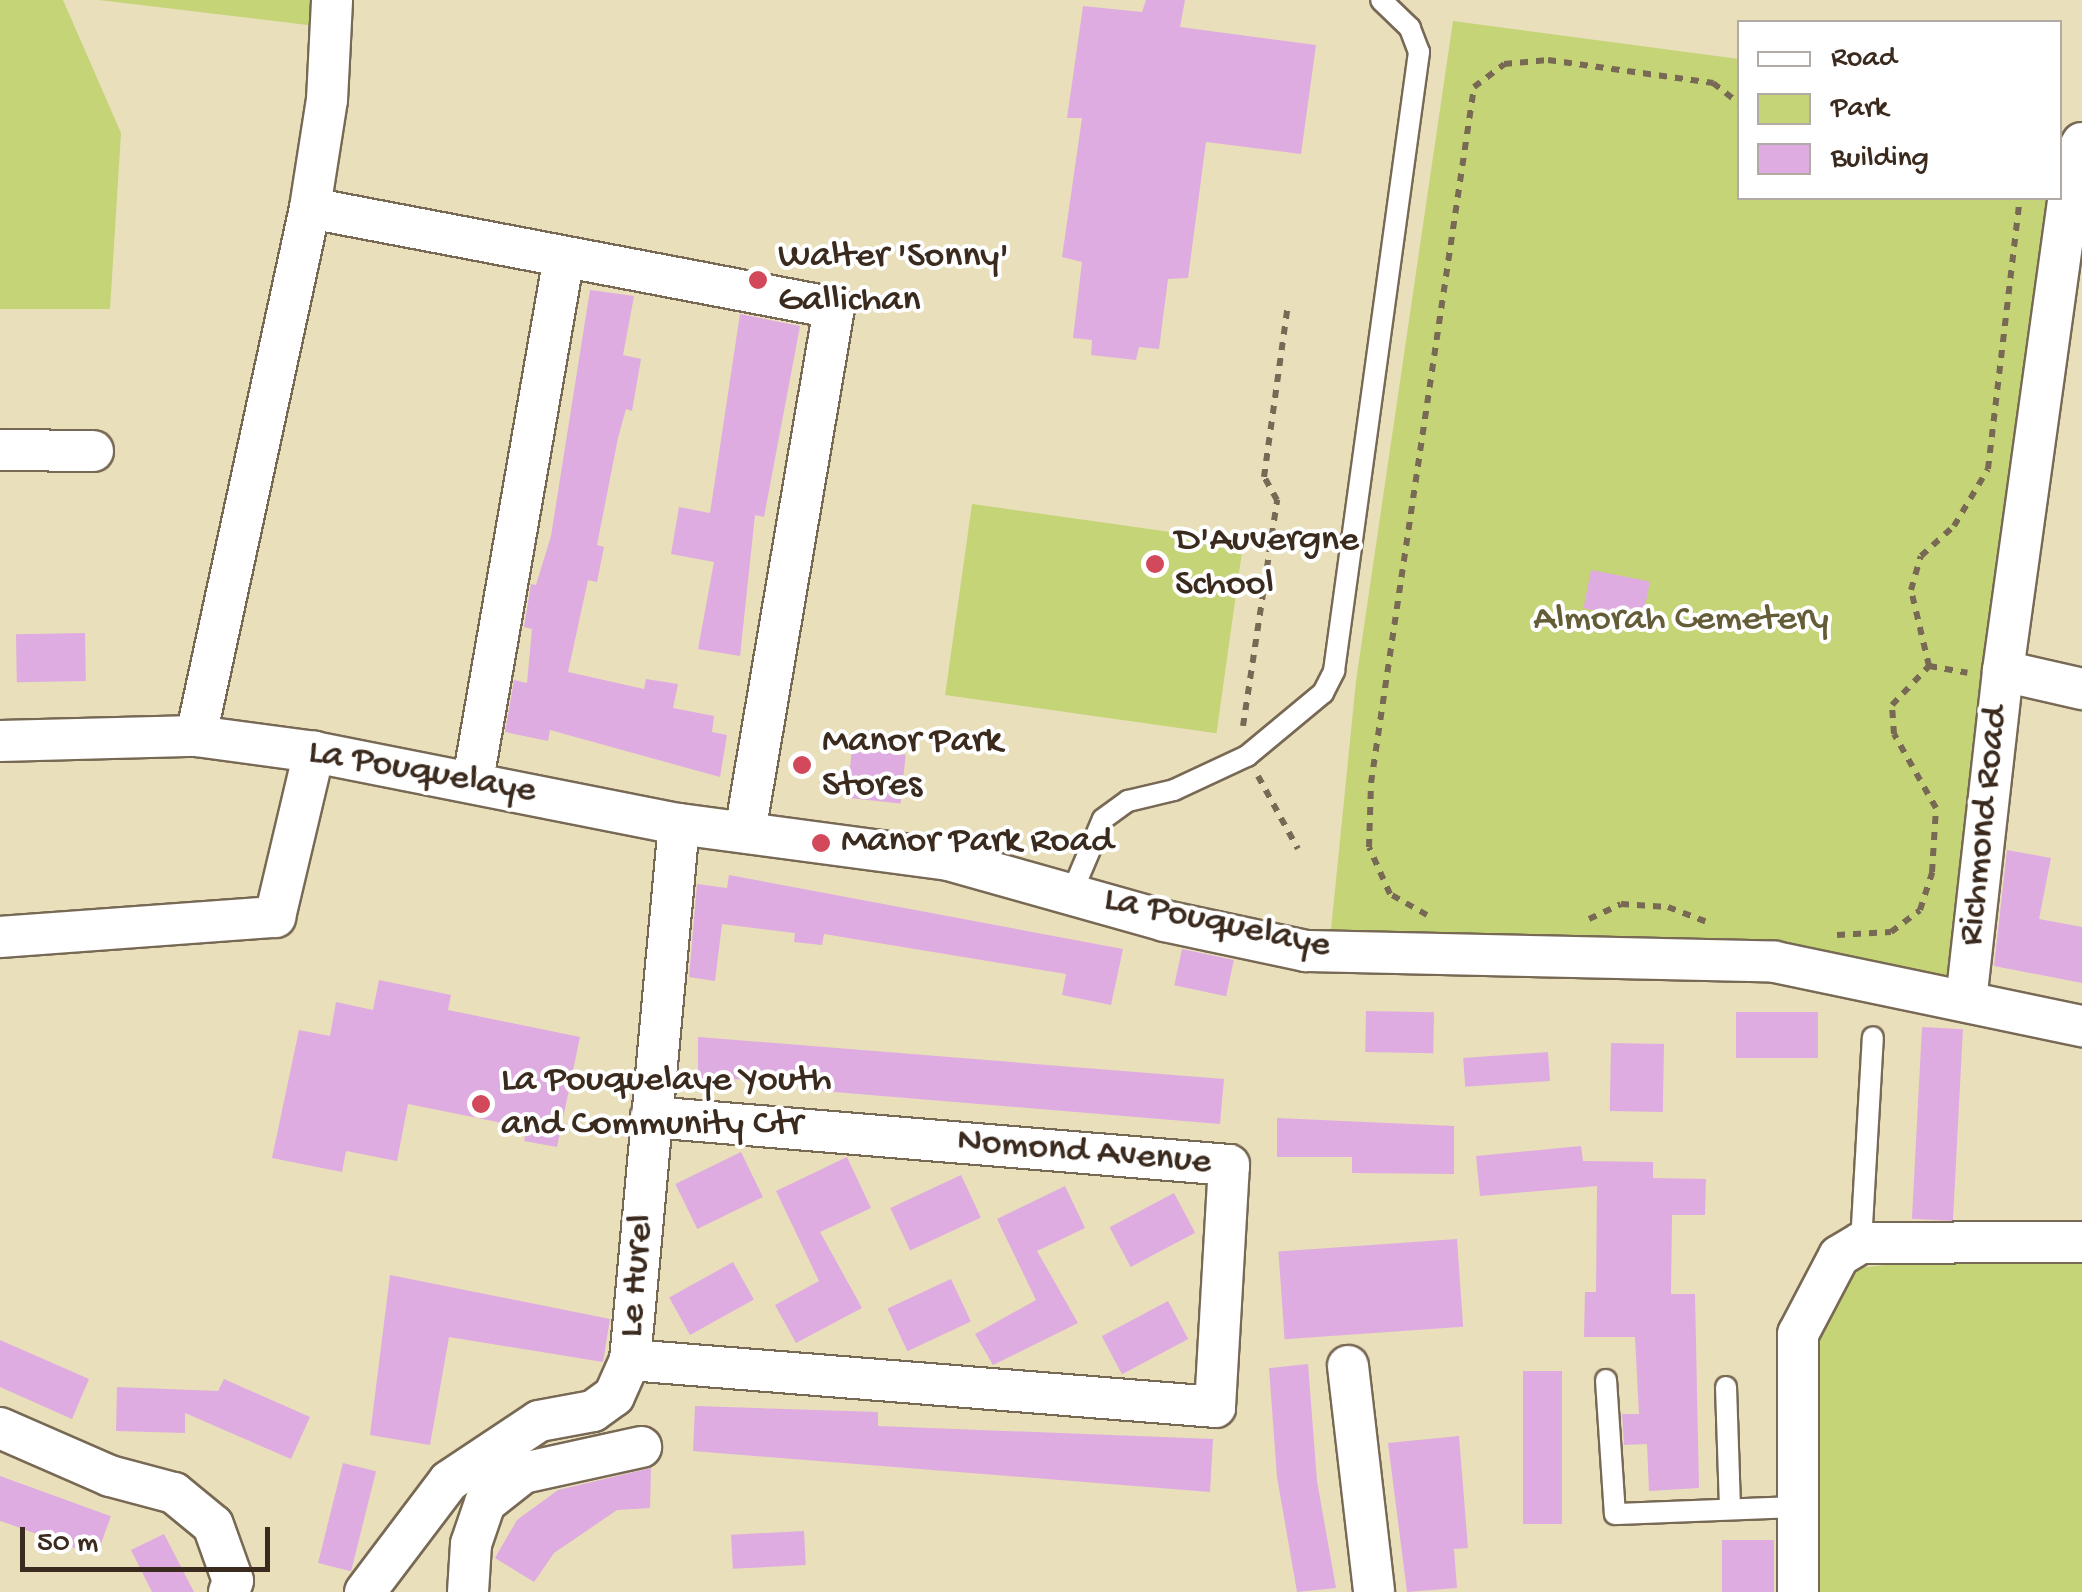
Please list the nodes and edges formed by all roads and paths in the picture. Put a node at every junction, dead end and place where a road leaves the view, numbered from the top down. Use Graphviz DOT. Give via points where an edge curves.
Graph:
graph roads {
  1 [pos="332,0"];
  2 [pos="1380,0"];
  3 [pos="1737,102"];
  4 [pos="2082,142"];
  5 [pos="2020,200"];
  6 [pos="310,208"];
  7 [pos="564,257"];
  8 [pos="1288,304"];
  9 [pos="0,450"];
  10 [pos="92,451"];
  11 [pos="2002,671"];
  12 [pos="2082,688"];
  13 [pos="196,736"];
  14 [pos="0,741"];
  15 [pos="314,752"];
  16 [pos="1247,756"];
  17 [pos="473,780"];
  18 [pos="679,824"];
  19 [pos="744,832"];
  20 [pos="1298,849"];
  21 [pos="1072,892"];
  22 [pos="1440,916"];
  23 [pos="1574,918"];
  24 [pos="1712,922"];
  25 [pos="1822,932"];
  26 [pos="0,937"];
  27 [pos="1966,1001"];
  28 [pos="2082,1026"];
  29 [pos="1874,1037"];
  30 [pos="651,1117"];
  31 [pos="2082,1242"];
  32 [pos="1861,1243"];
  33 [pos="630,1360"];
  34 [pos="1348,1366"];
  35 [pos="1606,1380"];
  36 [pos="1726,1387"];
  37 [pos="0,1428"];
  38 [pos="641,1447"];
  39 [pos="1798,1507"];
  40 [pos="1730,1509"];
  41 [pos="229,1592"];
  42 [pos="365,1592"];
  43 [pos="468,1592"];
  44 [pos="1374,1592"];
  45 [pos="1798,1592"];
  1 -- 6 [label="street" via="327,100"];
  2 -- 16 [label="lane" via="1410,28 1419,52 1334,672 1323,693"];
  3 -- 22 [label="path" via="1713,82 1548,60 1504,64 1474,88 1371,783 1369,847 1390,894 1422,915"];
  4 -- 11 [label="street" via="2074,158"];
  5 -- 25 [label="path" via="1988,468 1954,526 1921,556 1911,590 1929,666 1892,705 1894,734 1936,808 1932,872 1920,910 1891,932"];
  6 -- 7 [label="street"];
  6 -- 13 [label="street"];
  7 -- 17 [label="street"];
  7 -- 19 [label="street" via="834,308"];
  8 -- 16 [label="path" via="1264,477 1276,500 1243,728"];
  9 -- 10 [label="street"];
  11 -- 12 [label="street, Richmond Road"];
  11 -- 27 [label="street, Richmond Road"];
  13 -- 14 [label="street, La Pouquelaye"];
  13 -- 15 [label="street, La Pouquelaye"];
  15 -- 17 [label="street, La Pouquelaye"];
  15 -- 26 [label="street" via="275,917"];
  16 -- 20 [label="path"];
  16 -- 21 [label="lane" via="1174,790 1128,801 1103,819"];
  17 -- 18 [label="street, La Pouquelaye"];
  18 -- 19 [label="street, La Pouquelaye"];
  18 -- 30 [label="street, Le Hurel"];
  19 -- 21 [label="street, La Pouquelaye" via="948,860"];
  21 -- 27 [label="street, La Pouquelaye" via="1165,921 1306,951 1775,962"];
  23 -- 24 [label="path" via="1592,919 1621,904 1668,907"];
  27 -- 28 [label="street, La Pouquelaye"];
  29 -- 32 [label="lane"];
  30 -- 33 [label="street, Le Hurel"];
  30 -- 33 [label="street, Nomond Avenue" via="1229,1165 1215,1407"];
  31 -- 32 [label="street"];
  32 -- 39 [label="street" via="1839,1256 1798,1334"];
  33 -- 42 [label="street, Le Hurel" via="614,1396 593,1411 539,1421 449,1481"];
  34 -- 44 [label="street"];
  35 -- 40 [label="lane" via="1615,1514"];
  36 -- 40 [label="lane"];
  37 -- 41 [label="street" via="110,1476 174,1493 213,1525 233,1581"];
  38 -- 43 [label="street" via="523,1473 484,1503 471,1544"];
  39 -- 40 [label="lane"];
  39 -- 45 [label="street"];
}
